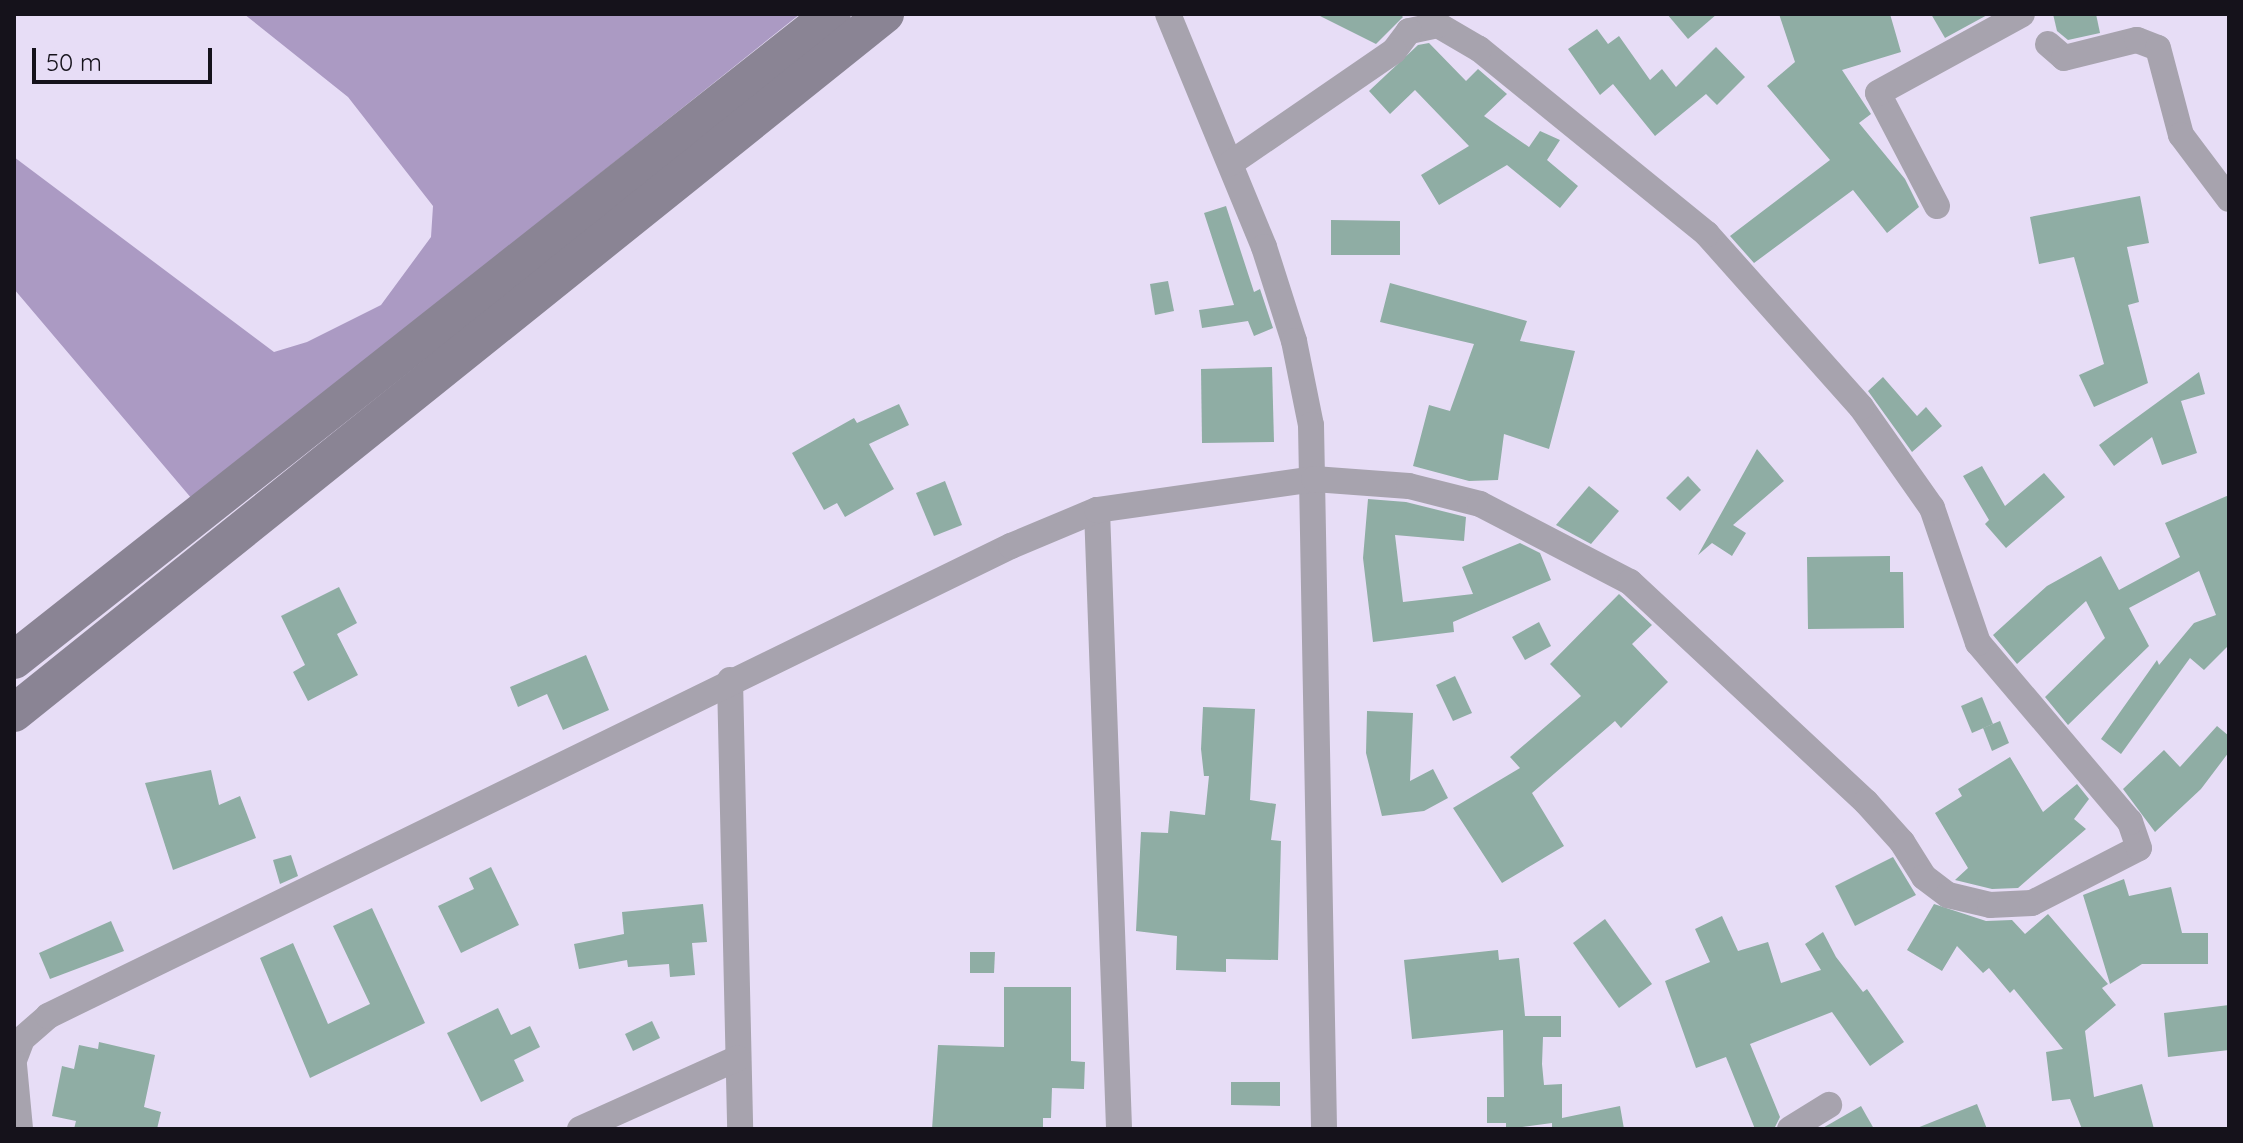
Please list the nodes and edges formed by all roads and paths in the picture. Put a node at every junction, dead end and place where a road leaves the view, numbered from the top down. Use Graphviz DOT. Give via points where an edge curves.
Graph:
graph roads {
  1 [pos="832,14"];
  2 [pos="885,14"];
  3 [pos="1168,14"];
  4 [pos="2022,14"];
  5 [pos="2048,44"];
  6 [pos="1231,163"];
  7 [pos="2229,199"];
  8 [pos="1937,206"];
  9 [pos="1314,479"];
  10 [pos="1097,510"];
  11 [pos="14,660"];
  12 [pos="730,680"];
  13 [pos="14,713"];
  14 [pos="738,1058"];
  15 [pos="14,1063"];
  16 [pos="1829,1105"];
  17 [pos="20,1129"];
  18 [pos="580,1129"];
  19 [pos="740,1129"];
  20 [pos="1119,1129"];
  21 [pos="1324,1129"];
  22 [pos="1790,1129"];
  1 -- 11 [label="main road"];
  2 -- 13 [label="main road"];
  3 -- 6 [label="street"];
  4 -- 8 [label="street" via="1878,93"];
  5 -- 7 [label="street" via="2064,58 2137,40 2158,48 2181,135"];
  6 -- 9 [label="street" via="1294,341 1311,425"];
  6 -- 9 [label="street" via="1394,51 1409,31 1438,25 1479,49 1707,234 1861,407 1932,508 1978,643 2130,822 2139,848 2032,903 1990,905 1948,895 1924,877 1902,842 1866,802 1630,582 1480,504 1409,486"];
  9 -- 10 [label="street"];
  9 -- 21 [label="street"];
  10 -- 12 [label="street"];
  10 -- 20 [label="street"];
  12 -- 14 [label="street"];
  12 -- 15 [label="street" via="48,1016 22,1039"];
  14 -- 18 [label="street"];
  14 -- 19 [label="street"];
  15 -- 17 [label="street"];
  16 -- 22 [label="street"];
}
